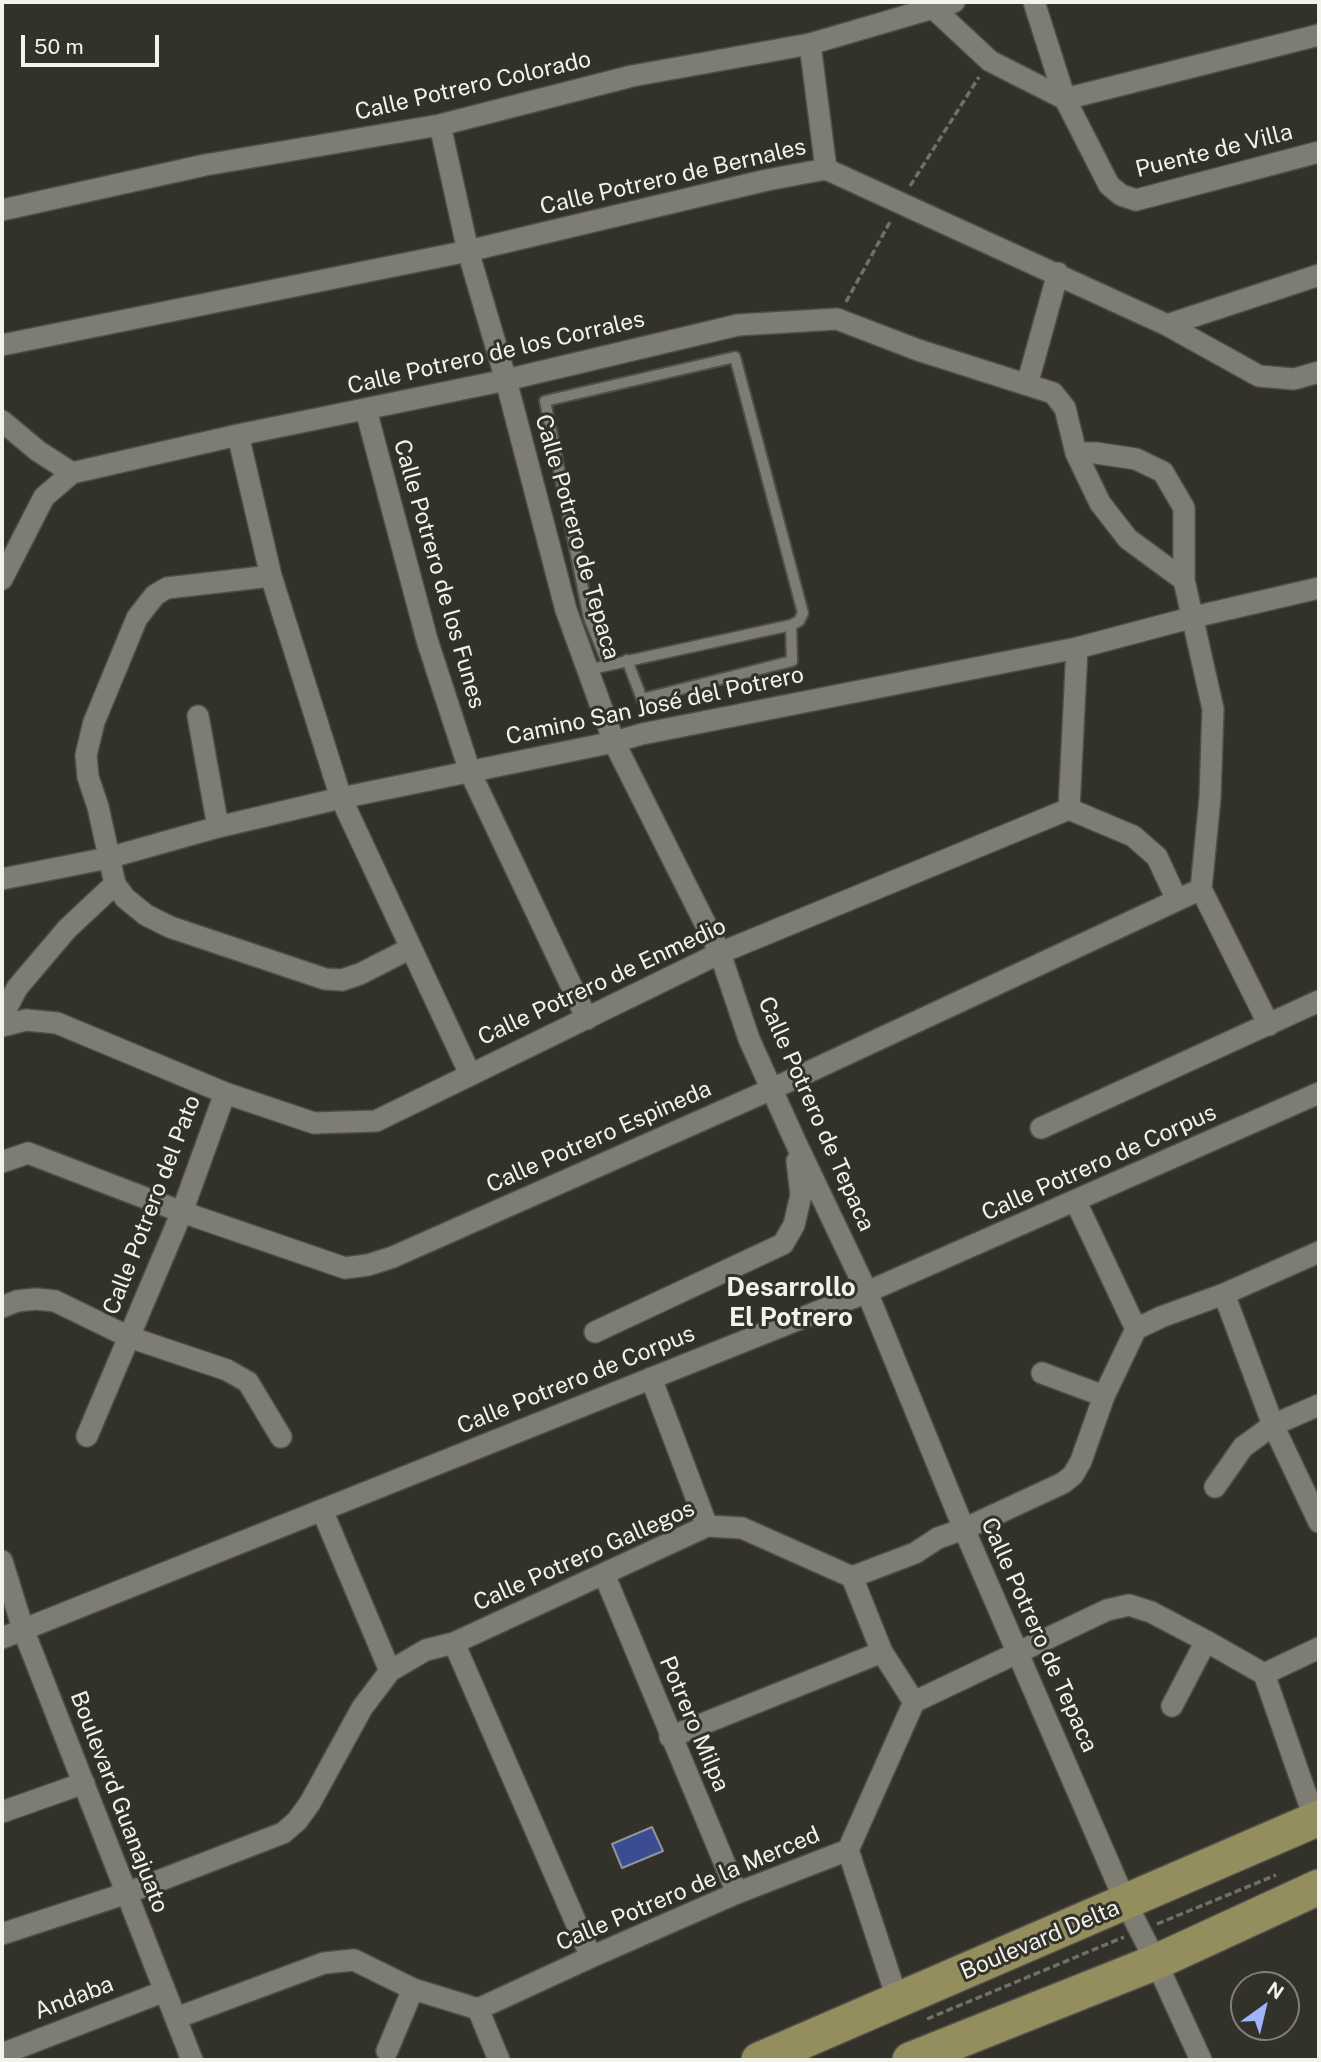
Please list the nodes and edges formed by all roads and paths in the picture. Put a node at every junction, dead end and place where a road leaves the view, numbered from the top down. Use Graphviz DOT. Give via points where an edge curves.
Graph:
graph roads {
  1 [pos="954,2"];
  2 [pos="1034,2"];
  3 [pos="932,8"];
  4 [pos="1319,35"];
  5 [pos="810,44"];
  6 [pos="1065,99"];
  7 [pos="440,125"];
  8 [pos="1319,152"];
  9 [pos="826,169"];
  10 [pos="2,210"];
  11 [pos="468,251"];
  12 [pos="1058,273"];
  13 [pos="1319,275"];
  14 [pos="1167,325"];
  15 [pos="2,345"];
  16 [pos="1319,372"];
  17 [pos="506,380"];
  18 [pos="1027,386"];
  19 [pos="366,410"];
  20 [pos="2,421"];
  21 [pos="238,435"];
  22 [pos="1076,453"];
  23 [pos="72,473"];
  24 [pos="271,576"];
  25 [pos="2,579"];
  26 [pos="1184,580"];
  27 [pos="1319,588"];
  28 [pos="1194,617"];
  29 [pos="791,625"];
  30 [pos="1077,648"];
  31 [pos="627,660"];
  32 [pos="598,667"];
  33 [pos="198,716"];
  34 [pos="614,742"];
  35 [pos="470,772"];
  36 [pos="341,798"];
  37 [pos="1069,809"];
  38 [pos="218,827"];
  39 [pos="108,858"];
  40 [pos="2,879"];
  41 [pos="115,884"];
  42 [pos="1200,889"];
  43 [pos="1177,900"];
  44 [pos="411,948"];
  45 [pos="720,953"];
  46 [pos="1319,1002"];
  47 [pos="3,1013"];
  48 [pos="587,1019"];
  49 [pos="1269,1025"];
  50 [pos="470,1074"];
  51 [pos="772,1089"];
  52 [pos="225,1093"];
  53 [pos="1319,1093"];
  54 [pos="1041,1128"];
  55 [pos="794,1142"];
  56 [pos="2,1162"];
  57 [pos="1076,1202"];
  58 [pos="182,1212"];
  59 [pos="1319,1252"];
  60 [pos="867,1292"];
  61 [pos="1224,1294"];
  62 [pos="2,1307"];
  63 [pos="1136,1329"];
  64 [pos="596,1332"];
  65 [pos="129,1337"];
  66 [pos="1042,1373"];
  67 [pos="651,1378"];
  68 [pos="1104,1396"];
  69 [pos="1319,1405"];
  70 [pos="1273,1425"];
  71 [pos="87,1436"];
  72 [pos="281,1437"];
  73 [pos="1215,1487"];
  74 [pos="322,1510"];
  75 [pos="1318,1516"];
  76 [pos="707,1527"];
  77 [pos="964,1529"];
  78 [pos="4,1569"];
  79 [pos="604,1574"];
  80 [pos="852,1577"];
  81 [pos="21,1620"];
  82 [pos="2,1638"];
  83 [pos="1206,1641"];
  84 [pos="454,1643"];
  85 [pos="1319,1648"];
  86 [pos="882,1652"];
  87 [pos="1019,1653"];
  88 [pos="390,1671"];
  89 [pos="1264,1674"];
  90 [pos="915,1702"];
  91 [pos="1172,1706"];
  92 [pos="670,1737"];
  93 [pos="84,1783"];
  94 [pos="2,1812"];
  95 [pos="1317,1819"];
  96 [pos="848,1850"];
  97 [pos="1281,1873"];
  98 [pos="1319,1887"];
  99 [pos="127,1893"];
  100 [pos="737,1893"];
  101 [pos="1133,1917"];
  102 [pos="2,1934"];
  103 [pos="591,1956"];
  104 [pos="1156,1962"];
  105 [pos="413,1989"];
  106 [pos="165,1991"];
  107 [pos="478,2009"];
  108 [pos="176,2018"];
  109 [pos="919,2039"];
  110 [pos="387,2050"];
  111 [pos="2,2054"];
  112 [pos="192,2060"];
  113 [pos="499,2060"];
  114 [pos="759,2060"];
  115 [pos="1201,2060"];
  1 -- 3 [label="street, Calle Potrero Colorado"];
  2 -- 6 [label="street"];
  3 -- 5 [label="street, Calle Potrero Colorado"];
  3 -- 6 [label="street" via="990,61"];
  4 -- 6 [label="street"];
  5 -- 7 [label="street, Calle Potrero Colorado" via="632,76"];
  5 -- 9 [label="street"];
  6 -- 8 [label="street, Puente de Villa" via="1108,185 1136,200"];
  7 -- 10 [label="street, Calle Potrero Colorado" via="205,165"];
  7 -- 11 [label="street, Calle Potrero de Tepaca"];
  9 -- 11 [label="street, Calle Potrero de Bernales"];
  9 -- 12 [label="street, Calle Potrero de Bernales"];
  11 -- 15 [label="street, Calle Potrero de Bernales"];
  11 -- 17 [label="street, Calle Potrero de Tepaca"];
  12 -- 14 [label="street, Calle Potrero de Bernales"];
  12 -- 18 [label="street"];
  13 -- 14 [label="street"];
  14 -- 16 [label="street, Calle Potrero de Bernales" via="1259,376 1294,379"];
  17 -- 18 [label="street, Calle Potrero de los Corrales" via="738,325 837,319"];
  17 -- 19 [label="street, Calle Potrero de los Corrales"];
  17 -- 32 [label="street, Calle Potrero de Tepaca" via="566,610"];
  18 -- 22 [label="street, Calle Potrero de los Corrales" via="1053,393 1065,408"];
  19 -- 21 [label="street, Calle Potrero de los Corrales"];
  19 -- 35 [label="street, Calle Potrero de los Funes" via="427,640"];
  20 -- 23 [label="street"];
  21 -- 23 [label="street, Calle Potrero de los Corrales"];
  21 -- 24 [label="street"];
  22 -- 26 [label="street" via="1100,503 1128,539"];
  22 -- 26 [label="street" via="1136,459 1163,472 1184,508"];
  23 -- 25 [label="street, Calle Potrero de los Corrales" via="44,497"];
  24 -- 36 [label="street"];
  24 -- 39 [label="street" via="167,589 155,595 137,618 94,722 86,755"];
  26 -- 28 [label="street"];
  27 -- 28 [label="street, Camino San José del Potrero"];
  28 -- 30 [label="street, Camino San José del Potrero"];
  28 -- 42 [label="street" via="1213,709"];
  29 -- 31 [label="lane"];
  29 -- 31 [label="lane" via="792,661 642,699"];
  29 -- 32 [label="lane" via="803,613 735,357 545,401"];
  30 -- 34 [label="street, Camino San José del Potrero"];
  30 -- 37 [label="street"];
  31 -- 32 [label="lane"];
  32 -- 34 [label="street, Calle Potrero de Tepaca"];
  33 -- 38 [label="street"];
  34 -- 35 [label="street, Camino San José del Potrero"];
  34 -- 45 [label="street, Calle Potrero de Tepaca"];
  35 -- 36 [label="street, Camino San José del Potrero"];
  35 -- 48 [label="street, Calle Potrero de los Funes"];
  36 -- 38 [label="street, Camino San José del Potrero"];
  36 -- 44 [label="street"];
  37 -- 43 [label="street" via="1133,836 1157,857"];
  37 -- 45 [label="street, Calle Potrero de Enmedio"];
  38 -- 39 [label="street, Camino San José del Potrero"];
  39 -- 40 [label="street, Camino San José del Potrero"];
  39 -- 41 [label="street"];
  41 -- 44 [label="street" via="146,915 170,927 326,979 360,974"];
  41 -- 47 [label="street" via="67,929 17,988"];
  42 -- 43 [label="street, Calle Potrero Espineda"];
  42 -- 49 [label="street"];
  43 -- 51 [label="street, Calle Potrero Espineda"];
  44 -- 50 [label="street"];
  45 -- 48 [label="street, Calle Potrero de Enmedio"];
  45 -- 51 [label="street, Calle Potrero de Tepaca" via="749,1039"];
  46 -- 49 [label="street"];
  47 -- 52 [label="street, Calle Potrero de Enmedio" via="57,1023"];
  48 -- 50 [label="street, Calle Potrero de Enmedio"];
  49 -- 54 [label="street"];
  50 -- 52 [label="street, Calle Potrero de Enmedio" via="376,1121 314,1123"];
  51 -- 55 [label="street, Calle Potrero de Tepaca"];
  51 -- 58 [label="street, Calle Potrero Espineda" via="368,1265 345,1268"];
  52 -- 58 [label="street, Calle Potrero del Pato"];
  53 -- 57 [label="street, Calle Potrero de Corpus"];
  55 -- 60 [label="street, Calle Potrero de Tepaca"];
  55 -- 64 [label="street" via="801,1195 794,1225 783,1244"];
  56 -- 58 [label="street, Calle Potrero Espineda" via="28,1153"];
  57 -- 60 [label="street, Calle Potrero de Corpus"];
  57 -- 63 [label="street"];
  58 -- 65 [label="street, Calle Potrero del Pato"];
  59 -- 61 [label="street"];
  60 -- 67 [label="street, Calle Potrero de Corpus"];
  60 -- 77 [label="street, Calle Potrero de Tepaca"];
  61 -- 63 [label="street"];
  61 -- 70 [label="street"];
  62 -- 65 [label="street" via="17,1301 55,1301"];
  63 -- 68 [label="street"];
  65 -- 71 [label="street, Calle Potrero del Pato"];
  65 -- 72 [label="street" via="227,1370 248,1382"];
  66 -- 68 [label="street"];
  67 -- 74 [label="street, Calle Potrero de Corpus"];
  67 -- 76 [label="street"];
  68 -- 77 [label="street" via="1073,1475"];
  69 -- 70 [label="street"];
  70 -- 73 [label="street" via="1242,1447"];
  70 -- 75 [label="street"];
  74 -- 81 [label="street, Calle Potrero de Corpus"];
  74 -- 88 [label="street"];
  76 -- 79 [label="street, Calle Potrero Gallegos"];
  76 -- 80 [label="street, Calle Potrero Gallegos" via="742,1528"];
  77 -- 80 [label="street"];
  77 -- 87 [label="street, Calle Potrero de Tepaca"];
  78 -- 81 [label="street, Boulevard Guanajuato"];
  79 -- 84 [label="street, Calle Potrero Gallegos"];
  79 -- 92 [label="street, Potrero Milpa"];
  80 -- 86 [label="street"];
  81 -- 82 [label="street, Calle Potrero de Corpus"];
  81 -- 93 [label="street, Boulevard Guanajuato"];
  83 -- 87 [label="street" via="1129,1605 1107,1610"];
  83 -- 89 [label="street"];
  83 -- 91 [label="street"];
  84 -- 88 [label="street, Calle Potrero Gallegos" via="426,1650"];
  84 -- 103 [label="street"];
  85 -- 89 [label="street"];
  86 -- 90 [label="street"];
  86 -- 92 [label="street"];
  87 -- 90 [label="street"];
  87 -- 101 [label="street, Calle Potrero de Tepaca"];
  88 -- 99 [label="street, Calle Potrero Gallegos" via="362,1708 310,1803 283,1833"];
  89 -- 95 [label="street"];
  90 -- 96 [label="street, Calle Potrero de la Merced"];
  92 -- 100 [label="street, Potrero Milpa"];
  93 -- 94 [label="street"];
  93 -- 99 [label="street, Boulevard Guanajuato"];
  95 -- 101 [label="main road, Boulevard Delta"];
  96 -- 100 [label="street, Calle Potrero de la Merced"];
  96 -- 109 [label="street"];
  97 -- 101 [label="path"];
  98 -- 104 [label="main road, Boulevard Delta"];
  99 -- 102 [label="street, Calle Potrero Gallegos"];
  99 -- 106 [label="street, Boulevard Guanajuato"];
  100 -- 103 [label="street, Calle Potrero de la Merced"];
  101 -- 104 [label="street, Calle Potrero de Tepaca"];
  101 -- 109 [label="main road, Boulevard Delta"];
  101 -- 109 [label="path"];
  103 -- 107 [label="street, Calle Potrero de la Merced"];
  104 -- 109 [label="main road, Boulevard Delta"];
  104 -- 115 [label="street, Calle Potrero de Tepaca"];
  105 -- 107 [label="street"];
  105 -- 108 [label="street" via="355,1960 324,1962"];
  105 -- 110 [label="street"];
  106 -- 108 [label="street, Boulevard Guanajuato"];
  106 -- 111 [label="street, Andaba"];
  107 -- 113 [label="street"];
  108 -- 112 [label="street, Boulevard Guanajuato"];
  109 -- 114 [label="main road, Boulevard Delta"];
}
